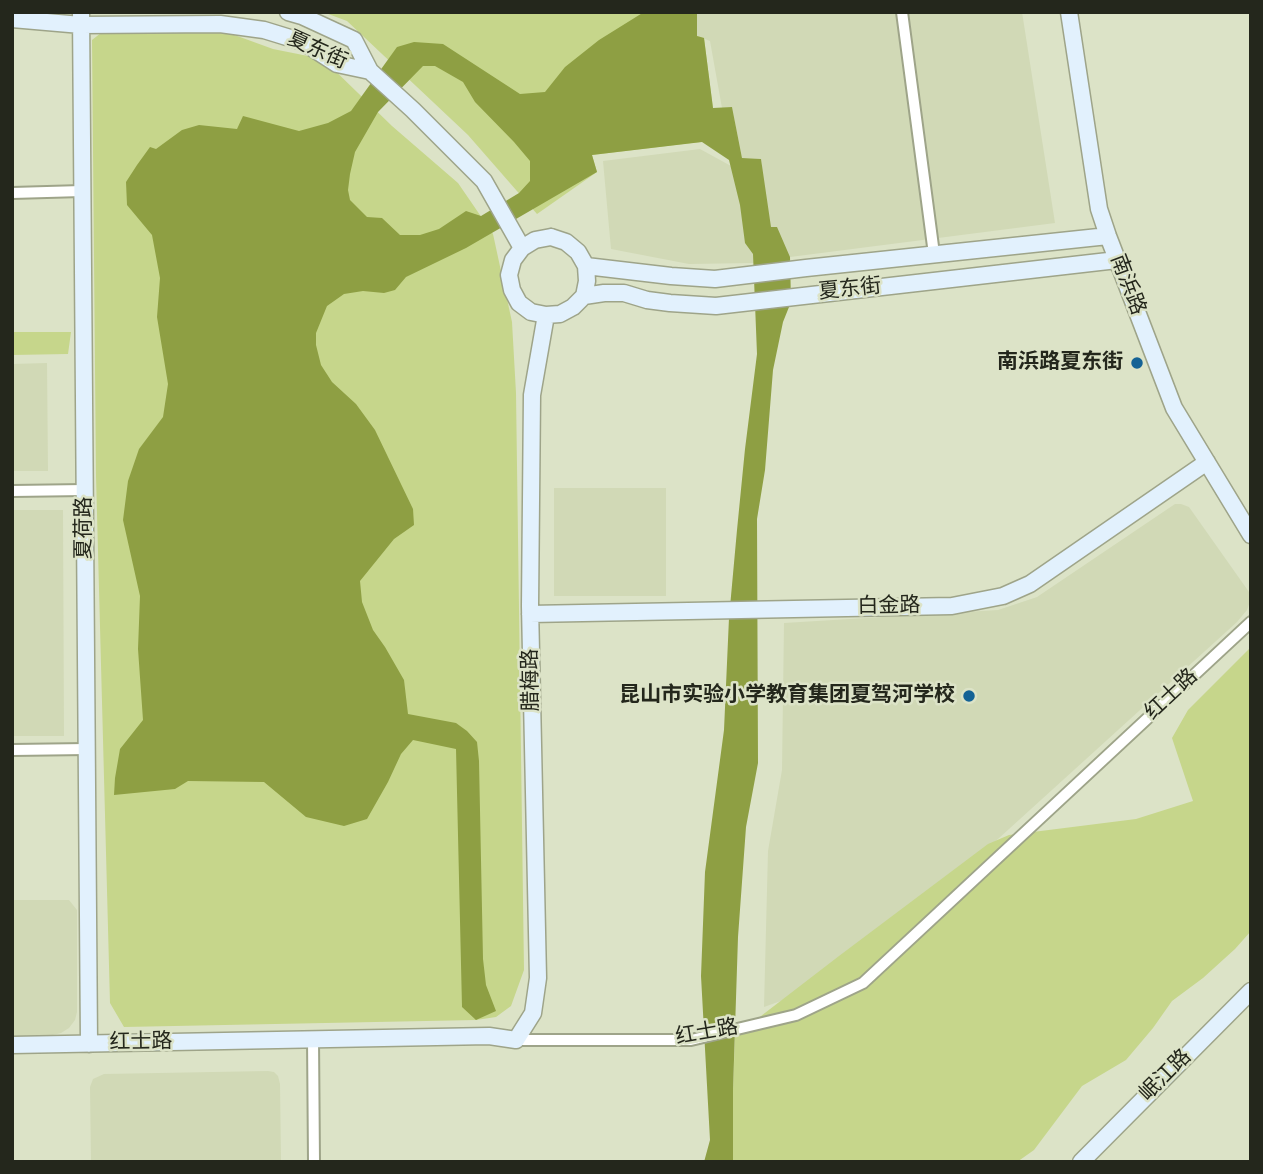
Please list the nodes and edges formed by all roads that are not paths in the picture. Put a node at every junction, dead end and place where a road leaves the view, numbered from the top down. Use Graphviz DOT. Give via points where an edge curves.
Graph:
graph roads {
  1 [pos="288,12"];
  2 [pos="902,12"];
  3 [pos="1069,12"];
  4 [pos="81,18"];
  5 [pos="12,19"];
  6 [pos="370,71"];
  7 [pos="82,191"];
  8 [pos="12,192"];
  9 [pos="1108,236"];
  10 [pos="522,248"];
  11 [pos="934,254"];
  12 [pos="1117,260"];
  13 [pos="586,266"];
  14 [pos="584,296"];
  15 [pos="546,315"];
  16 [pos="1206,461"];
  17 [pos="85,490"];
  18 [pos="12,491"];
  19 [pos="1251,536"];
  20 [pos="530,614"];
  21 [pos="1251,622"];
  22 [pos="87,749"];
  23 [pos="12,750"];
  24 [pos="1251,991"];
  25 [pos="313,1040"];
  26 [pos="516,1040"];
  27 [pos="89,1044"];
  28 [pos="12,1045"];
  29 [pos="314,1162"];
  30 [pos="1082,1162"];
  1 -- 6 [label="street, 夏东街" via="354,40"];
  2 -- 11 [label="street"];
  3 -- 9 [label="street, 南浜路"];
  4 -- 5 [label="street, 夏东街"];
  4 -- 6 [label="street, 夏东街" via="264,30 303,42 337,64"];
  4 -- 7 [label="street, 夏荷路"];
  6 -- 10 [label="street, 夏东街" via="484,181"];
  7 -- 8 [label="street"];
  7 -- 17 [label="street, 夏荷路"];
  9 -- 11 [label="street, 夏东街"];
  9 -- 12 [label="street, 南浜路"];
  10 -- 13 [label="street" via="551,237 566,242"];
  10 -- 15 [label="street" via="509,275 512,290 531,312"];
  11 -- 13 [label="street, 夏东街" via="715,279"];
  12 -- 14 [label="street, 夏东街" via="716,306 647,300 624,293"];
  12 -- 16 [label="street, 南浜路" via="1174,408"];
  13 -- 14 [label="street"];
  14 -- 15 [label="street" via="560,314"];
  15 -- 20 [label="street, 腊梅路" via="532,395"];
  16 -- 19 [label="street, 南浜路"];
  16 -- 20 [label="street, 白金路" via="1030,584 1003,596 952,606"];
  17 -- 18 [label="street"];
  17 -- 22 [label="street, 夏荷路"];
  20 -- 26 [label="street, 腊梅路" via="538,978 533,1013"];
  21 -- 26 [label="street, 红士路" via="863,983 796,1015 691,1040"];
  22 -- 23 [label="street"];
  22 -- 27 [label="street, 夏荷路"];
  24 -- 30 [label="street, 岷江路"];
  25 -- 26 [label="street, 红士路" via="489,1036"];
  25 -- 27 [label="street, 红士路"];
  25 -- 29 [label="street"];
  27 -- 28 [label="street, 红士路"];
}
